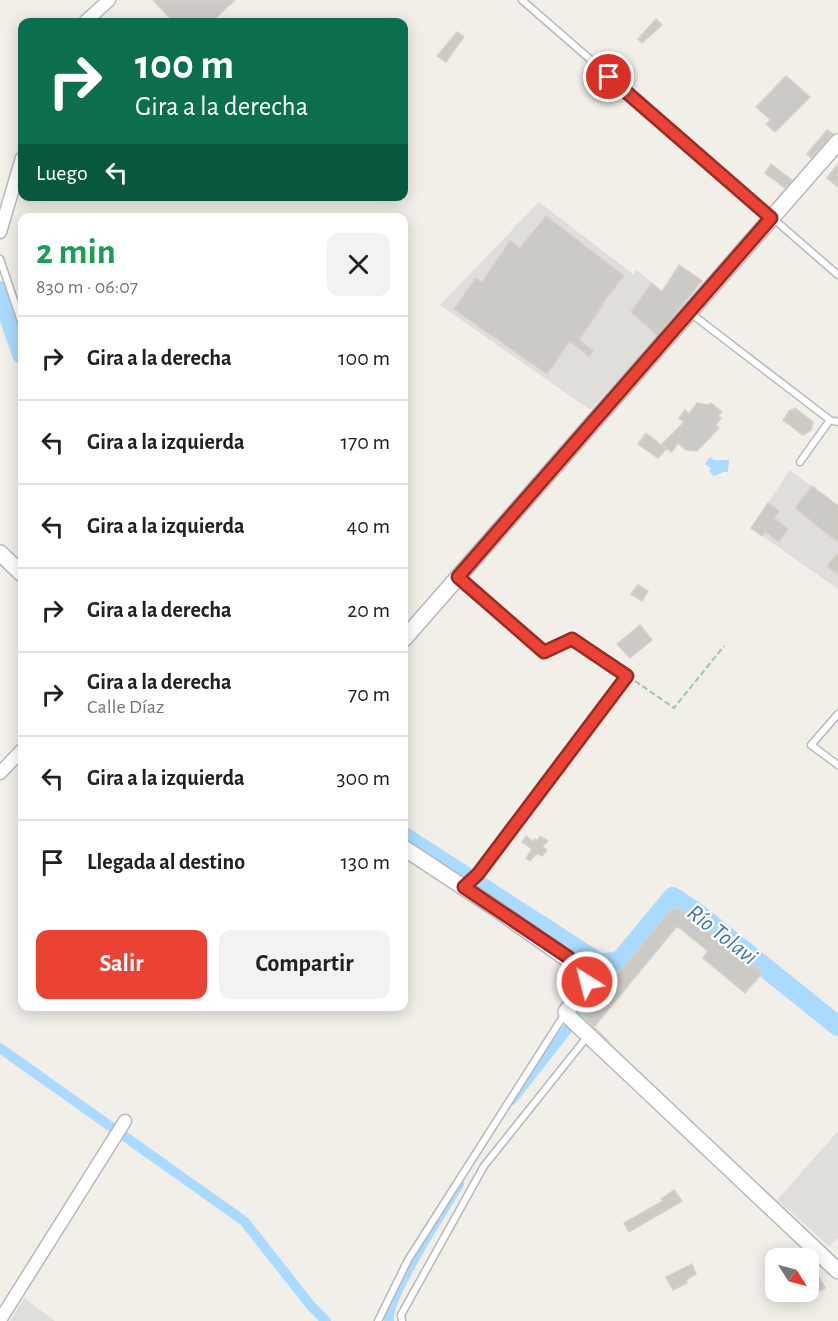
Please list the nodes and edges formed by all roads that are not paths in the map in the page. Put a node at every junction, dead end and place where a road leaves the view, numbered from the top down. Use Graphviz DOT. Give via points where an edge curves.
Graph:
graph roads {
  1 [pos="109,0"];
  2 [pos="522,0"];
  3 [pos="89,18"];
  4 [pos="838,142"];
  5 [pos="18,171"];
  6 [pos="771,218"];
  7 [pos="0,232"];
  8 [pos="0,259"];
  9 [pos="838,275"];
  10 [pos="18,312"];
  11 [pos="688,312"];
  12 [pos="830,420"];
  13 [pos="838,422"];
  14 [pos="801,462"];
  15 [pos="0,553"];
  16 [pos="18,570"];
  17 [pos="458,577"];
  18 [pos="408,634"];
  19 [pos="838,714"];
  20 [pos="18,754"];
  21 [pos="838,765"];
  22 [pos="0,773"];
  23 [pos="408,850"];
  24 [pos="470,881"];
  25 [pos="575,1023"];
  26 [pos="125,1121"];
  27 [pos="838,1271"];
  28 [pos="0,1320"];
  29 [pos="378,1321"];
  30 [pos="402,1321"];
  1 -- 3 [label="street"];
  2 -- 6 [label="lane"];
  4 -- 6 [label="street"];
  5 -- 7 [label="street"];
  6 -- 9 [label="lane"];
  6 -- 11 [label="street"];
  8 -- 10 [label="lane"];
  11 -- 12 [label="lane"];
  11 -- 17 [label="street"];
  12 -- 13 [label="lane"];
  12 -- 14 [label="lane"];
  15 -- 16 [label="street"];
  17 -- 18 [label="street"];
  17 -- 24 [label="lane" via="544,652 572,639 627,676"];
  19 -- 21 [label="lane" via="811,745"];
  20 -- 22 [label="street"];
  23 -- 24 [label="street"];
  24 -- 25 [label="street" via="583,970 587,982"];
  25 -- 27 [label="street"];
  25 -- 29 [label="lane" via="408,1260"];
  25 -- 30 [label="lane" via="484,1166 401,1316"];
  26 -- 28 [label="street"];
}
